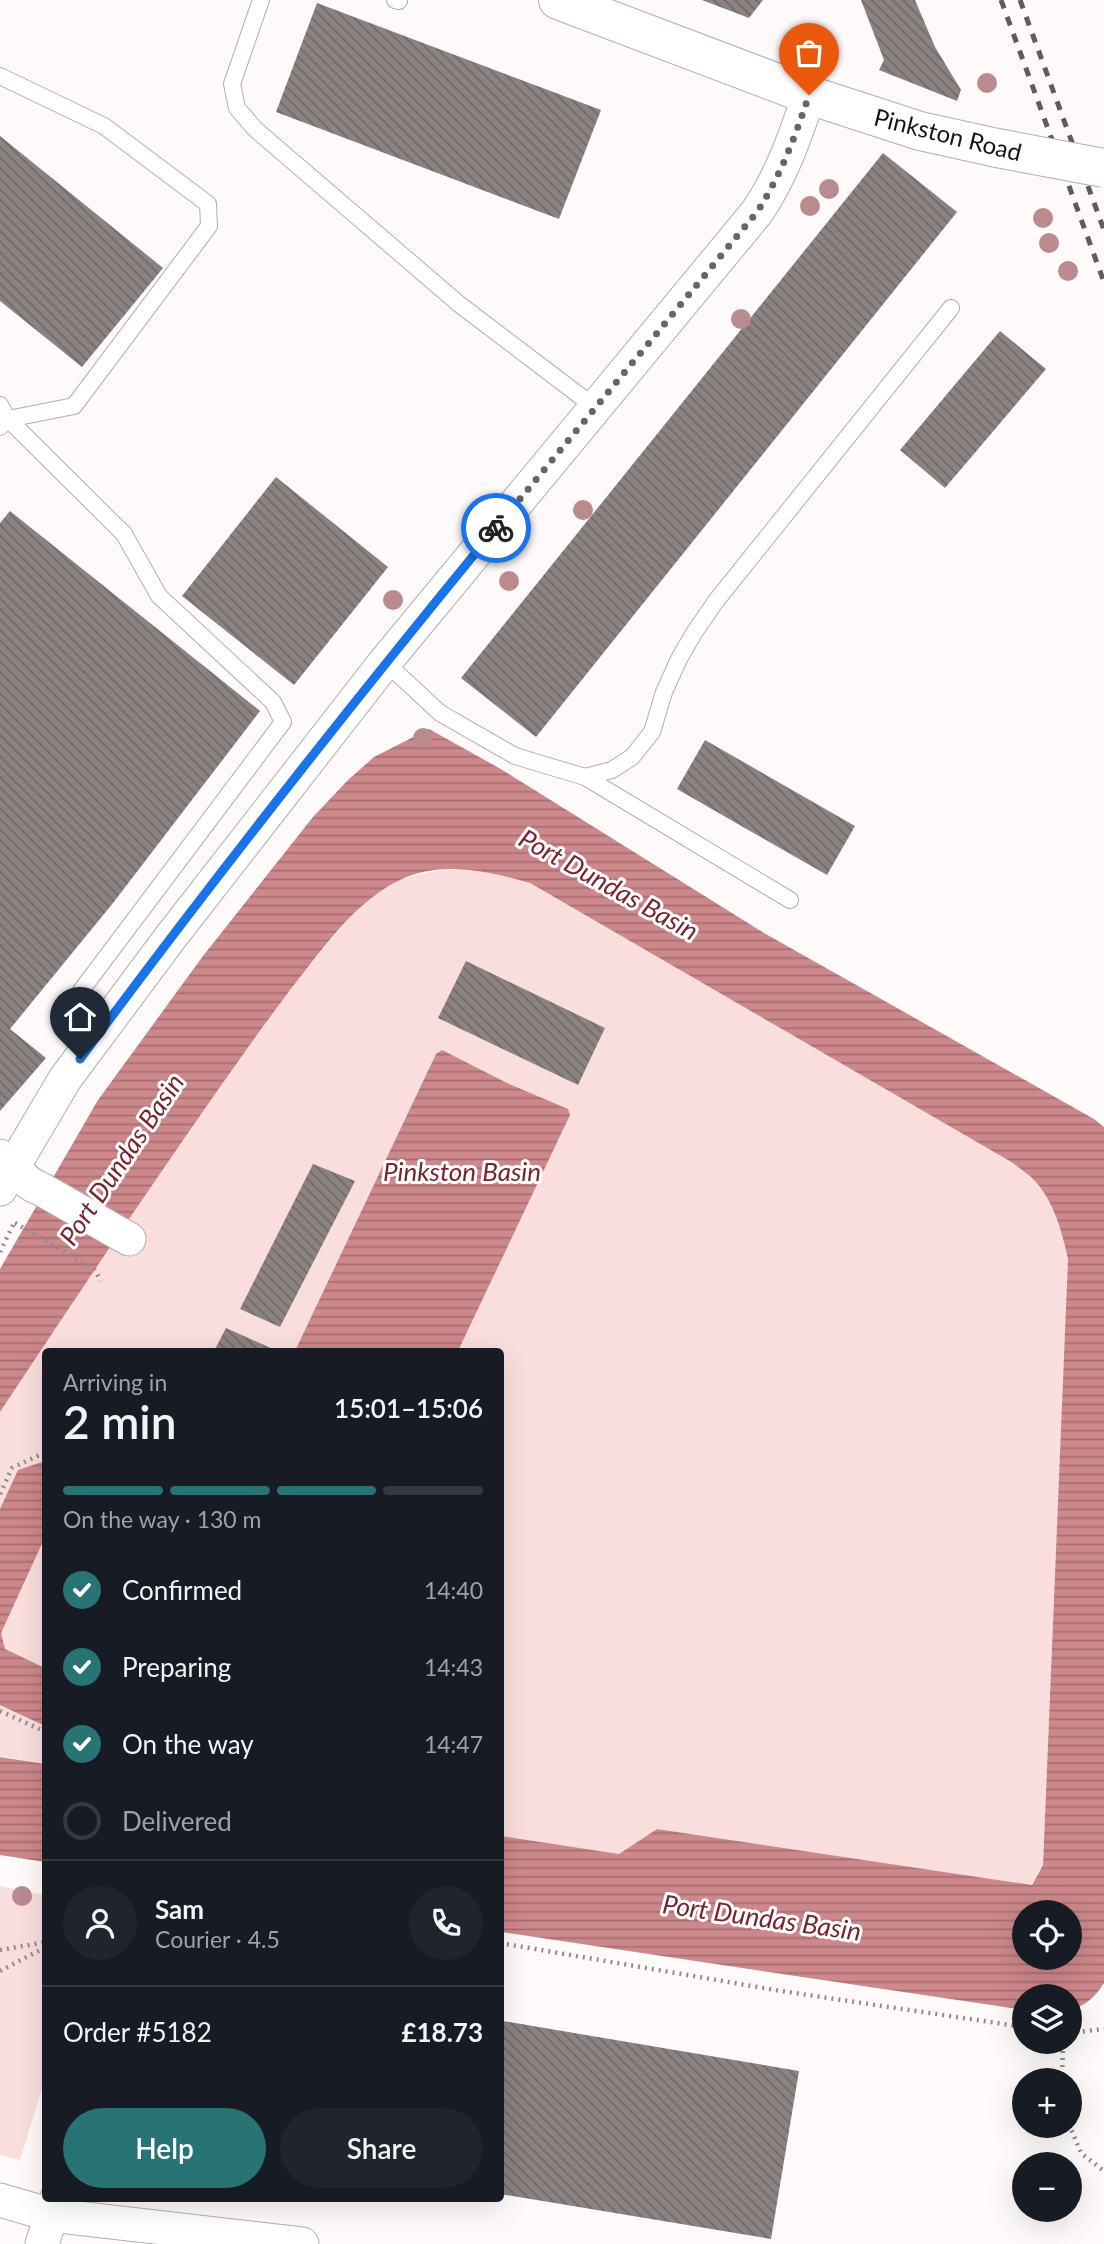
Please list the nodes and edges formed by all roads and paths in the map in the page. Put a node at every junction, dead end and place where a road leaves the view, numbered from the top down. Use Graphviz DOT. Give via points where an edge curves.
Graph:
graph roads {
  1 [pos="261,0"];
  2 [pos="558,0"];
  3 [pos="0,76"];
  4 [pos="809,95"];
  5 [pos="1104,168"];
  6 [pos="951,308"];
  7 [pos="596,408"];
  8 [pos="3,417"];
  9 [pos="385,662"];
  10 [pos="584,777"];
  11 [pos="790,900"];
  12 [pos="65,1012"];
  13 [pos="4,1170"];
  14 [pos="15,1223"];
  15 [pos="129,1239"];
  16 [pos="101,1281"];
  17 [pos="42,1454"];
  18 [pos="0,1494"];
  19 [pos="0,1711"];
  20 [pos="42,1730"];
  21 [pos="504,1944"];
  22 [pos="42,1945"];
  23 [pos="42,1946"];
  24 [pos="0,1950"];
  25 [pos="0,1971"];
  26 [pos="1012,2025"];
  27 [pos="1104,2029"];
  28 [pos="1082,2032"];
  29 [pos="1075,2138"];
  30 [pos="1104,2171"];
  31 [pos="0,2200"];
  32 [pos="50,2219"];
  33 [pos="302,2244"];
  1 -- 7 [label="lane" via="232,84 237,108 255,129 459,304"];
  2 -- 4 [label="street, Pinkston Road"];
  3 -- 8 [label="lane" via="104,126 208,204 209,226 74,406"];
  4 -- 5 [label="street, Pinkston Road, bridge" via="920,131"];
  4 -- 7 [label="street" via="789,155 757,212"];
  6 -- 10 [label="lane" via="716,601 680,659 652,732 632,757 612,770"];
  7 -- 9 [label="street"];
  8 -- 12 [label="lane" via="124,534 159,596 273,702 284,722"];
  9 -- 10 [label="lane" via="440,713 515,756"];
  9 -- 13 [label="street" via="170,938"];
  10 -- 11 [label="lane"];
  13 -- 15 [label="street"];
  14 -- 16 [label="path" via="94,1269"];
  17 -- 18 [label="path" via="12,1468"];
  19 -- 20 [label="path"];
  21 -- 26 [label="path"];
  22 -- 24 [label="path"];
  23 -- 25 [label="path"];
  27 -- 28 [label="path"];
  29 -- 30 [label="path" via="1081,2153"];
  31 -- 32 [label="street"];
  32 -- 33 [label="street"];
}
